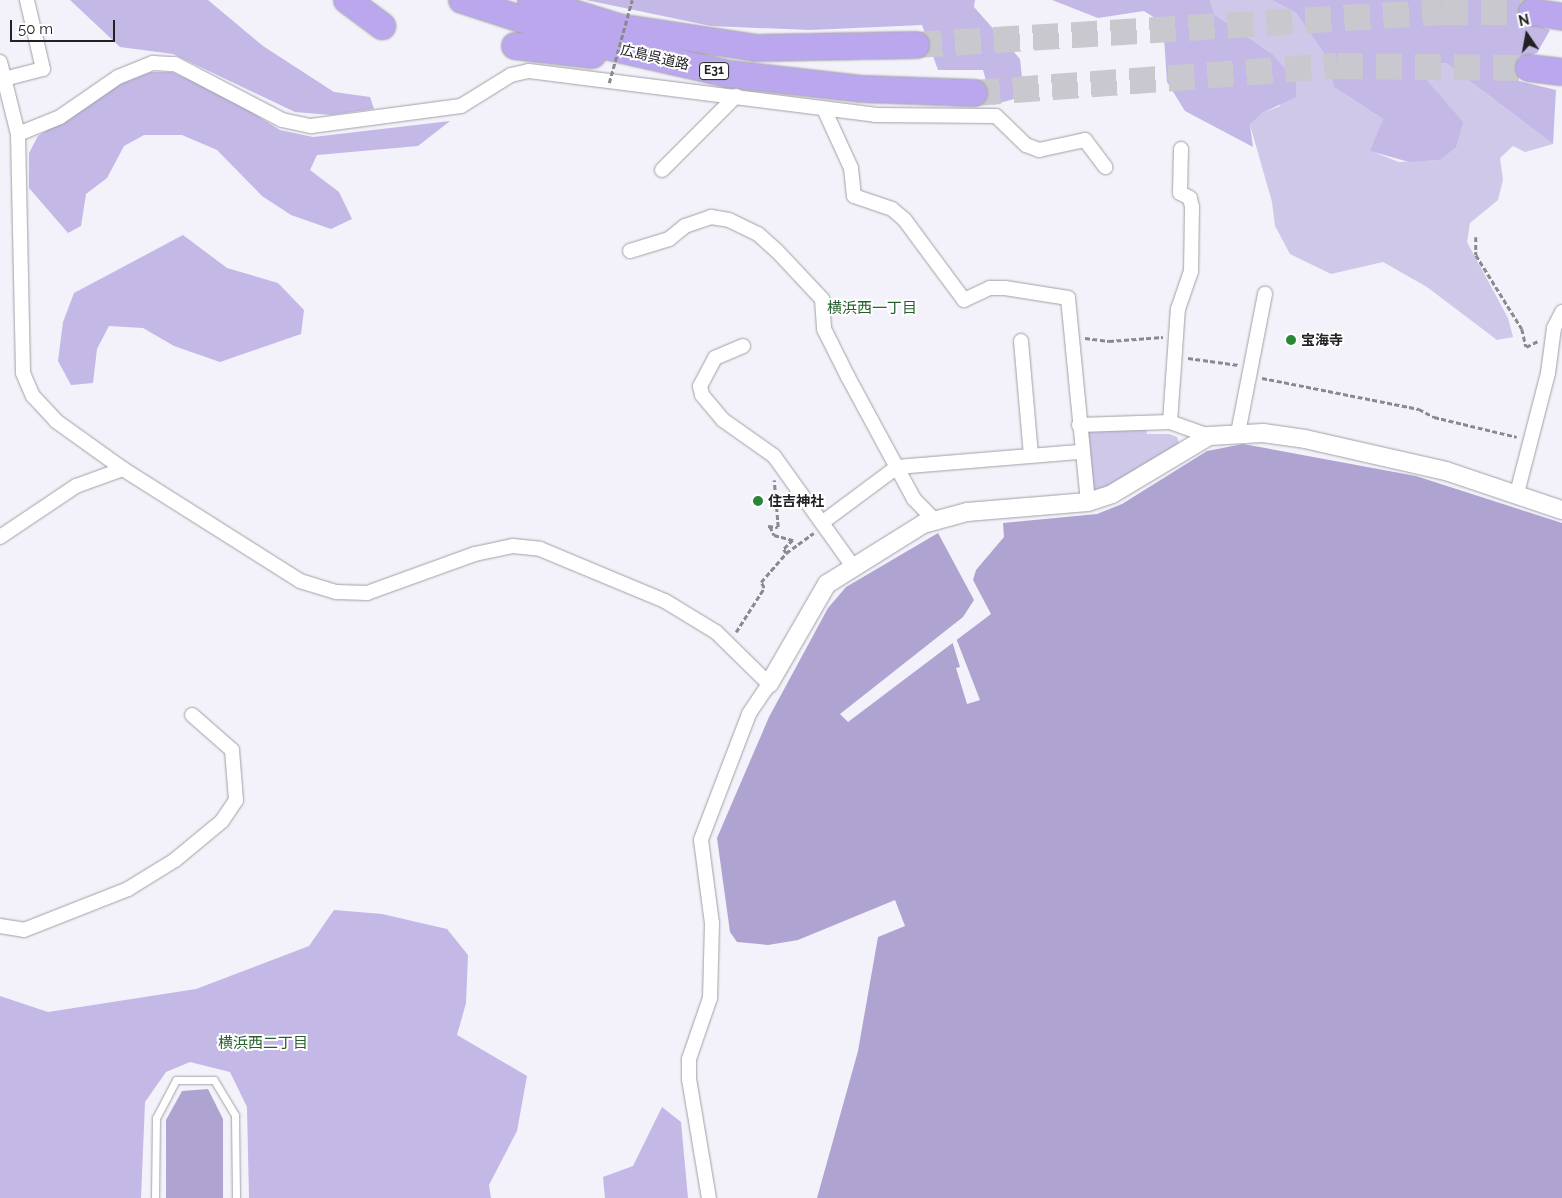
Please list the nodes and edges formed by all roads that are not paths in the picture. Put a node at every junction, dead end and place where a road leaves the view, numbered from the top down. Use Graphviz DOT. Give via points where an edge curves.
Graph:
graph roads {
  1 [pos="27,0"];
  2 [pos="347,0"];
  3 [pos="462,0"];
  4 [pos="530,0"];
  5 [pos="1532,12"];
  6 [pos="1562,17"];
  7 [pos="382,26"];
  8 [pos="916,45"];
  9 [pos="515,46"];
  10 [pos="0,62"];
  11 [pos="1529,68"];
  12 [pos="1562,72"];
  13 [pos="4,79"];
  14 [pos="732,85"];
  15 [pos="974,93"];
  16 [pos="824,109"];
  17 [pos="18,134"];
  18 [pos="1180,149"];
  19 [pos="1105,167"];
  20 [pos="662,170"];
  21 [pos="630,251"];
  22 [pos="1265,294"];
  23 [pos="1562,312"];
  24 [pos="1021,341"];
  25 [pos="743,346"];
  26 [pos="1170,422"];
  27 [pos="1079,425"];
  28 [pos="1238,433"];
  29 [pos="1209,436"];
  30 [pos="1081,452"];
  31 [pos="1031,456"];
  32 [pos="897,467"];
  33 [pos="123,470"];
  34 [pos="1517,492"];
  35 [pos="1088,502"];
  36 [pos="1562,510"];
  37 [pos="932,519"];
  38 [pos="824,524"];
  39 [pos="0,537"];
  40 [pos="852,565"];
  41 [pos="769,684"];
  42 [pos="192,715"];
  43 [pos="0,926"];
  44 [pos="155,1198"];
  45 [pos="236,1198"];
  46 [pos="708,1198"];
  1 -- 13 [label="street" via="43,69"];
  2 -- 7 [label="highway"];
  3 -- 14 [label="highway, 広島呉道路 / E31"];
  4 -- 8 [label="highway, 広島呉道路 / E31" via="618,27 757,48"];
  5 -- 6 [label="highway"];
  9 -- 14 [label="highway"];
  10 -- 13 [label="street"];
  11 -- 12 [label="highway"];
  13 -- 17 [label="street"];
  14 -- 15 [label="highway, 広島呉道路 / E31"];
  14 -- 16 [label="street"];
  14 -- 17 [label="street" via="609,83 529,71 511,75 461,106 310,126 282,120 175,64 153,64 118,77 60,117"];
  14 -- 20 [label="street"];
  16 -- 19 [label="street" via="876,115 996,116 1026,145 1039,150 1085,140"];
  16 -- 27 [label="street" via="851,168 854,196 892,209 904,219 964,300 990,288 1068,298"];
  17 -- 33 [label="street" via="23,373 32,396 56,421"];
  18 -- 26 [label="street" via="1180,193 1190,198 1192,207 1191,272 1178,309"];
  21 -- 32 [label="street" via="669,239 685,226 711,217 729,220 758,234 822,299 824,328"];
  22 -- 28 [label="street"];
  23 -- 34 [label="street" via="1554,328 1548,373"];
  24 -- 31 [label="street"];
  25 -- 38 [label="street" via="715,358 700,386 702,395 723,420 763,446"];
  26 -- 27 [label="street"];
  26 -- 29 [label="street"];
  27 -- 30 [label="street"];
  28 -- 29 [label="street"];
  28 -- 34 [label="street" via="1315,441"];
  29 -- 35 [label="street" via="1112,494"];
  30 -- 31 [label="street"];
  30 -- 35 [label="street"];
  31 -- 32 [label="street"];
  32 -- 37 [label="street" via="914,499"];
  32 -- 38 [label="street"];
  33 -- 39 [label="street" via="76,486"];
  33 -- 41 [label="street" via="300,581 336,592 367,593 475,554 513,546 540,549 665,601 729,644"];
  34 -- 36 [label="street"];
  35 -- 37 [label="street" via="967,512"];
  37 -- 40 [label="street"];
  38 -- 40 [label="street"];
  40 -- 41 [label="street" via="827,584 812,603"];
  41 -- 46 [label="street" via="749,714 701,840 712,924 710,998 690,1059 689,1079"];
  42 -- 43 [label="street" via="232,750 236,800 222,821 176,860 128,889 24,930"];
  44 -- 45 [label="lane" via="156,1118 176,1080 214,1080 235,1115"];
}
